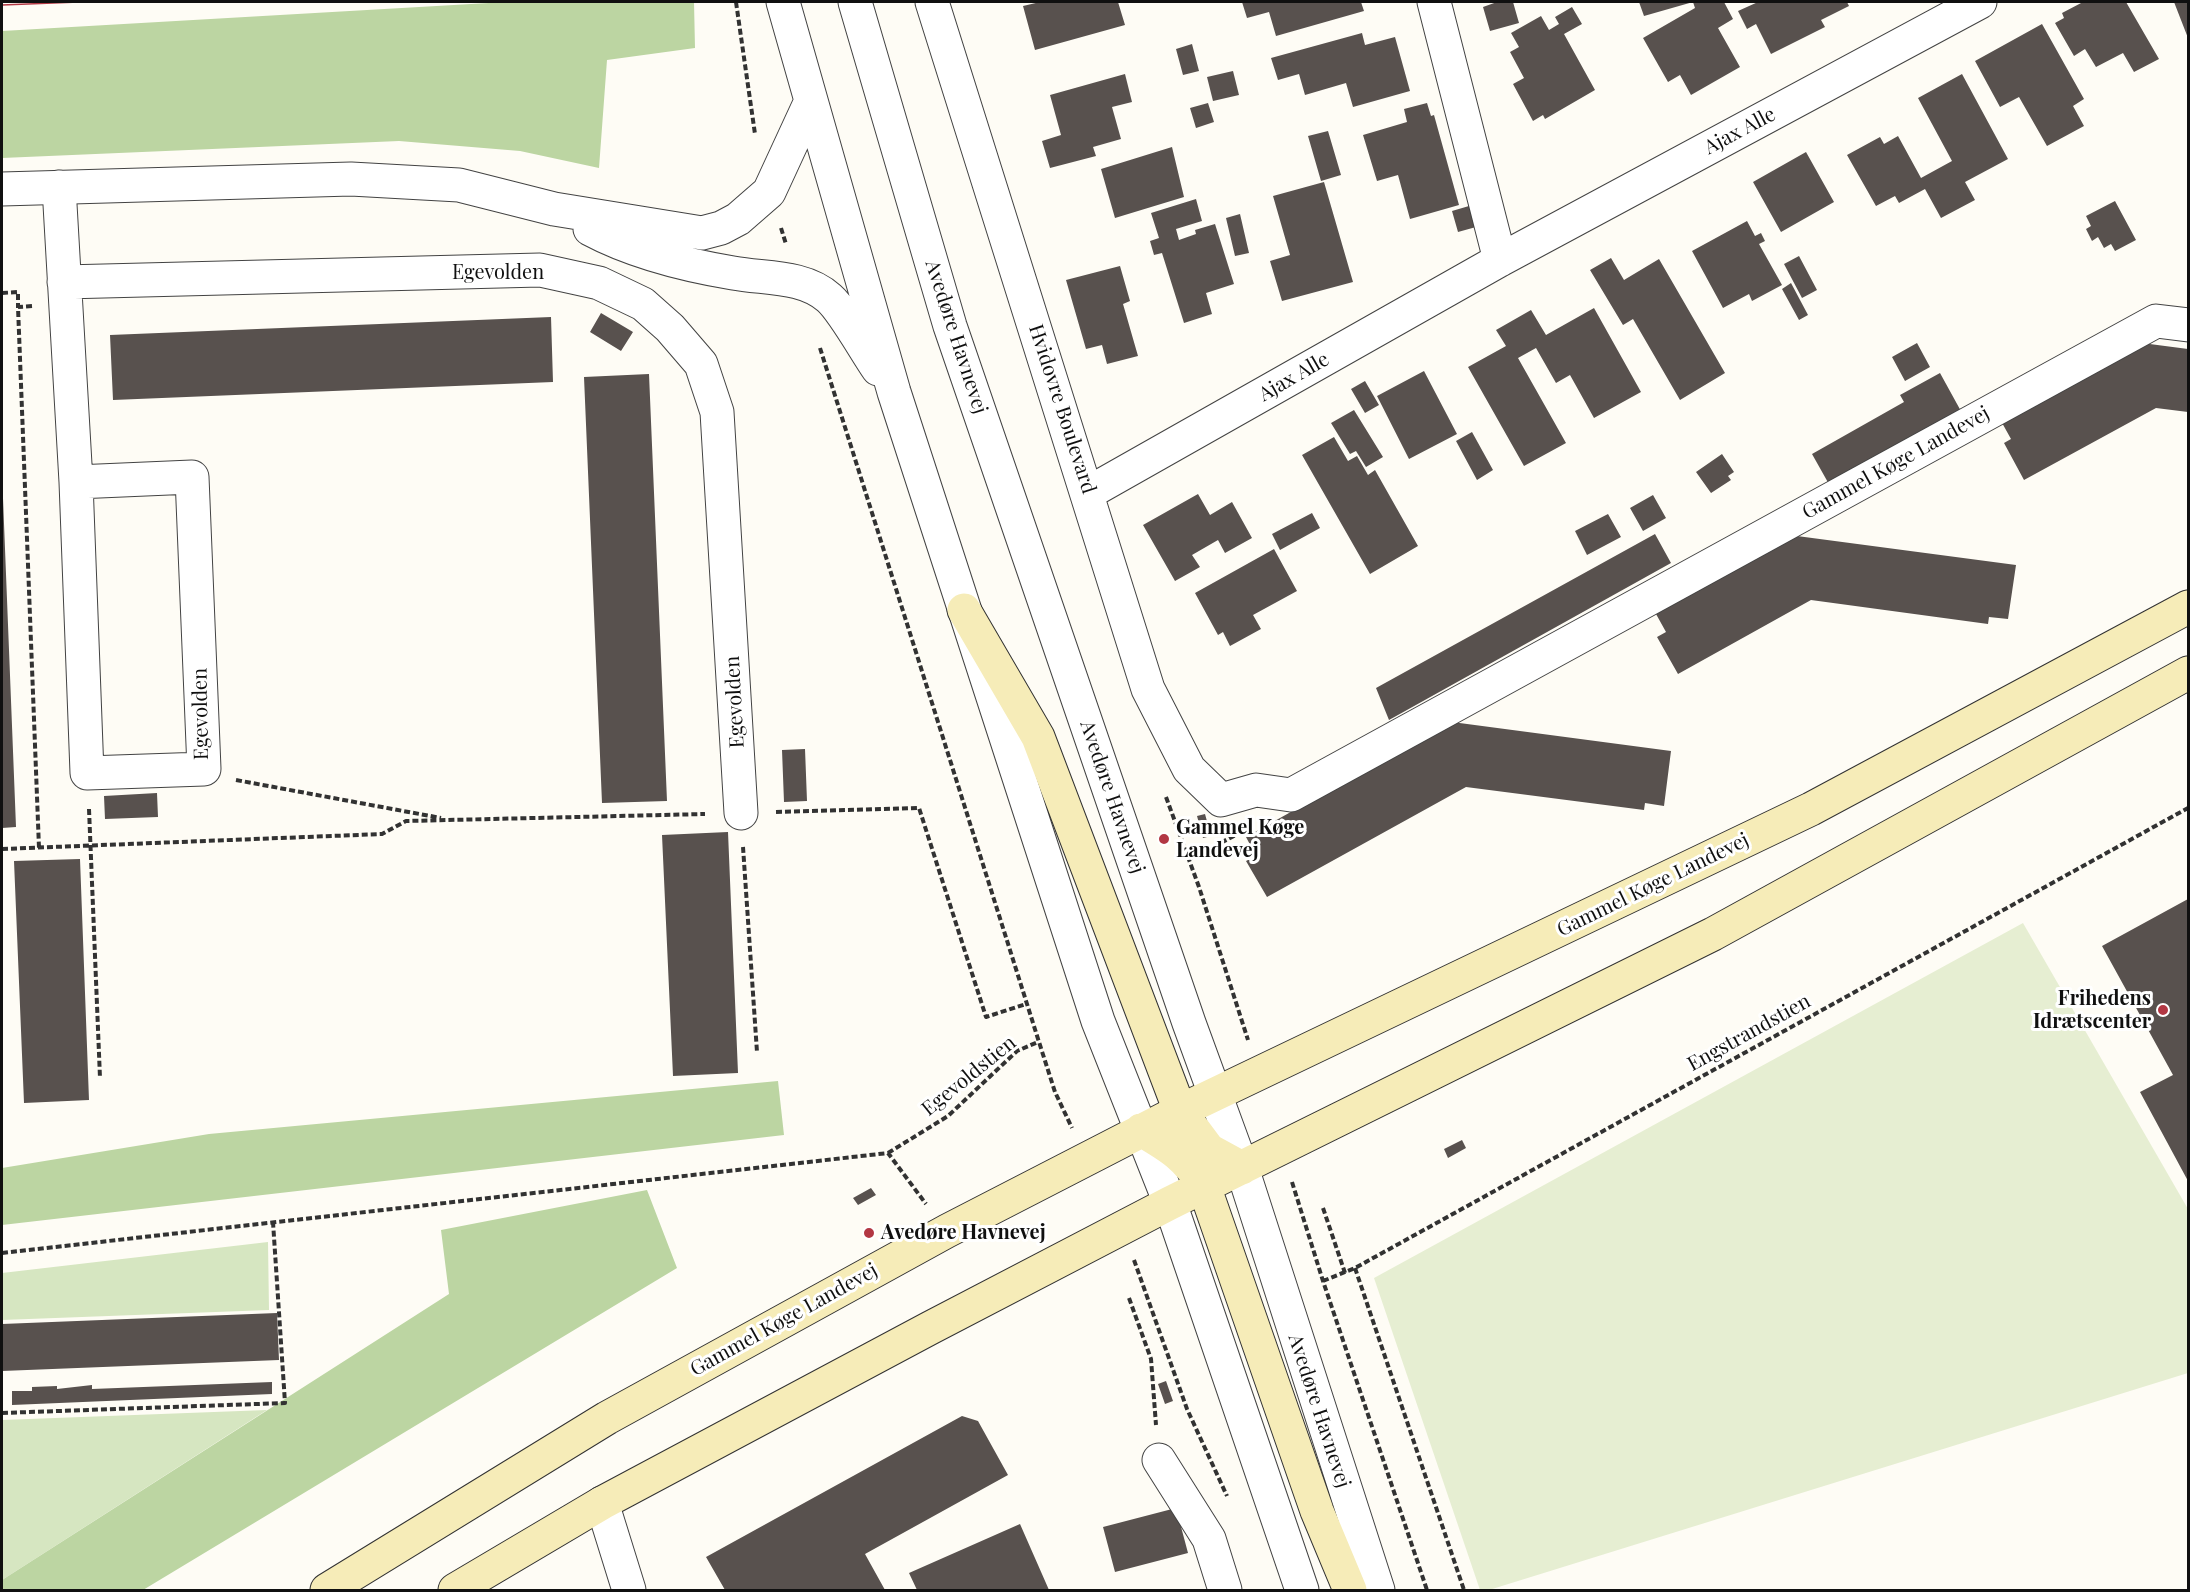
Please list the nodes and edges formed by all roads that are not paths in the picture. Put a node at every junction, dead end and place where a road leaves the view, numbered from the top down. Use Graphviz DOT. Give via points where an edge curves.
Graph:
graph roads {
  1 [pos="783,2"];
  2 [pos="855,2"];
  3 [pos="933,2"];
  4 [pos="1434,2"];
  5 [pos="1980,2"];
  6 [pos="811,101"];
  7 [pos="59,187"];
  8 [pos="2,189"];
  9 [pos="554,209"];
  10 [pos="1500,260"];
  11 [pos="64,293"];
  12 [pos="2188,325"];
  13 [pos="894,392"];
  14 [pos="76,482"];
  15 [pos="1088,493"];
  16 [pos="2188,608"];
  17 [pos="964,610"];
  18 [pos="2188,673"];
  19 [pos="1221,800"];
  20 [pos="741,813"];
  21 [pos="1214,1094"];
  22 [pos="1180,1111"];
  23 [pos="1141,1131"];
  24 [pos="1242,1168"];
  25 [pos="1204,1186"];
  26 [pos="1170,1203"];
  27 [pos="1159,1460"];
  28 [pos="602,1503"];
  29 [pos="327,1590"];
  30 [pos="456,1590"];
  31 [pos="629,1590"];
  32 [pos="1225,1590"];
  33 [pos="1302,1590"];
  34 [pos="1350,1590"];
  35 [pos="1378,1590"];
  1 -- 6 [label="street"];
  2 -- 21 [label="street, Avedøre Havnevej" via="951,326"];
  3 -- 15 [label="street, Hvidovre Boulevard"];
  4 -- 10 [label="street"];
  5 -- 10 [label="street, Ajax Alle"];
  6 -- 9 [label="street" via="769,192 721,228 702,233"];
  6 -- 13 [label="street"];
  7 -- 8 [label="street"];
  7 -- 9 [label="street" via="351,179 459,185"];
  7 -- 11 [label="street, Egevolden"];
  9 -- 13 [label="street" via="603,236 645,251 735,274 799,282 830,298"];
  10 -- 15 [label="street, Ajax Alle"];
  11 -- 14 [label="street, Egevolden"];
  11 -- 20 [label="street, Egevolden" via="540,270 599,283 643,304 701,364 717,412"];
  12 -- 19 [label="street, Gammel Køge Landevej" via="2156,321 1291,795 1256,790"];
  13 -- 17 [label="street"];
  14 -- 14 [label="street, Egevolden" via="87,773 204,769 192,477"];
  15 -- 19 [label="street, Hvidovre Boulevard" via="1148,689 1189,769"];
  16 -- 21 [label="main road, Gammel Køge Landevej" via="1811,809"];
  17 -- 22 [label="main road" via="1038,737"];
  17 -- 23 [label="street" via="1098,1021"];
  18 -- 24 [label="main road" via="1713,934"];
  21 -- 22 [label="main road, Gammel Køge Landevej"];
  21 -- 24 [label="street, Avedøre Havnevej"];
  22 -- 23 [label="main road, Gammel Køge Landevej"];
  22 -- 24 [label="main road" via="1209,1150"];
  23 -- 25 [label="main road" via="1174,1149"];
  23 -- 26 [label="street"];
  23 -- 29 [label="main road, Gammel Køge Landevej" via="947,1231 607,1418"];
  24 -- 25 [label="main road"];
  24 -- 35 [label="street, Avedøre Havnevej"];
  25 -- 26 [label="main road"];
  25 -- 34 [label="main road" via="1317,1511"];
  26 -- 28 [label="main road"];
  26 -- 33 [label="street"];
  27 -- 32 [label="street" via="1209,1539"];
  28 -- 30 [label="main road"];
  28 -- 31 [label="street"];
}
